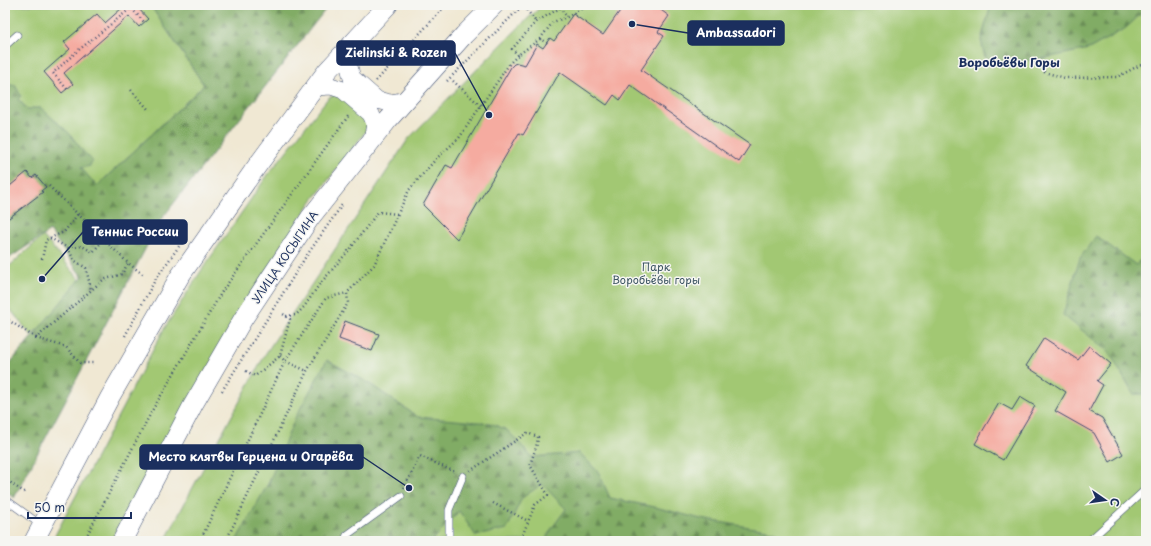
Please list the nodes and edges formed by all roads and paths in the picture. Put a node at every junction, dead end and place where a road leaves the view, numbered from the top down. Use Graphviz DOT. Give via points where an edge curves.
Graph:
graph roads {
  1 [pos="388,5"];
  2 [pos="446,5"];
  3 [pos="494,5"];
  4 [pos="523,5"];
  5 [pos="588,5"];
  6 [pos="526,10"];
  7 [pos="567,17"];
  8 [pos="144,22"];
  9 [pos="536,22"];
  10 [pos="17,35"];
  11 [pos="540,39"];
  12 [pos="353,43"];
  13 [pos="547,43"];
  14 [pos="5,46"];
  15 [pos="518,55"];
  16 [pos="1146,62"];
  17 [pos="1044,72"];
  18 [pos="453,82"];
  19 [pos="444,84"];
  20 [pos="315,87"];
  21 [pos="67,89"];
  22 [pos="131,90"];
  23 [pos="362,97"];
  24 [pos="406,100"];
  25 [pos="481,106"];
  26 [pos="148,109"];
  27 [pos="372,140"];
  28 [pos="49,186"];
  29 [pos="345,202"];
  30 [pos="78,214"];
  31 [pos="398,214"];
  32 [pos="50,238"];
  33 [pos="104,239"];
  34 [pos="68,248"];
  35 [pos="42,259"];
  36 [pos="128,262"];
  37 [pos="144,275"];
  38 [pos="91,290"];
  39 [pos="347,293"];
  40 [pos="283,314"];
  41 [pos="286,316"];
  42 [pos="5,318"];
  43 [pos="36,338"];
  44 [pos="280,356"];
  45 [pos="285,361"];
  46 [pos="94,363"];
  47 [pos="246,371"];
  48 [pos="307,371"];
  49 [pos="220,393"];
  50 [pos="244,448"];
  51 [pos="260,470"];
  52 [pos="463,476"];
  53 [pos="5,478"];
  54 [pos="409,478"];
  55 [pos="1146,488"];
  56 [pos="26,493"];
  57 [pos="401,496"];
  58 [pos="5,499"];
  59 [pos="493,503"];
  60 [pos="528,521"];
  61 [pos="37,533"];
  62 [pos="84,541"];
  63 [pos="122,541"];
  64 [pos="200,541"];
  65 [pos="226,541"];
  66 [pos="344,541"];
  67 [pos="449,541"];
  68 [pos="520,541"];
  69 [pos="1089,541"];
  1 -- 12 [label="main road"];
  2 -- 23 [label="path"];
  3 -- 24 [label="main road, УЛИЦА КОСЫГИНА"];
  4 -- 19 [label="path"];
  5 -- 7 [label="path"];
  6 -- 9 [label="path"];
  7 -- 9 [label="path" via="560,8"];
  7 -- 11 [label="path" via="553,22"];
  8 -- 21 [label="path" via="131,8 74,53 53,73"];
  9 -- 15 [label="path" via="512,50"];
  10 -- 14 [label="lane"];
  11 -- 13 [label="path"];
  11 -- 15 [label="path"];
  12 -- 20 [label="main road"];
  12 -- 23 [label="street" via="347,59 352,78"];
  15 -- 25 [label="path"];
  16 -- 17 [label="path" via="1116,77 1065,78"];
  18 -- 25 [label="path"];
  20 -- 23 [label="street" via="331,86"];
  20 -- 61 [label="main road" via="180,276"];
  22 -- 26 [label="path"];
  23 -- 24 [label="street" via="390,104"];
  23 -- 27 [label="street" via="375,124"];
  23 -- 62 [label="path" via="223,290 153,409"];
  24 -- 27 [label="main road, УЛИЦА КОСЫГИНА"];
  25 -- 31 [label="path" via="458,138 409,190"];
  27 -- 63 [label="main road, УЛИЦА КОСЫГИНА" via="310,218 243,319 193,405"];
  28 -- 30 [label="path"];
  29 -- 49 [label="path" via="305,258"];
  30 -- 32 [label="path" via="64,232"];
  30 -- 33 [label="path"];
  31 -- 39 [label="path" via="374,265"];
  31 -- 41 [label="path" via="378,212 304,307 296,314"];
  32 -- 34 [label="path"];
  32 -- 35 [label="path" via="46,240"];
  33 -- 34 [label="path" via="94,252 82,246"];
  33 -- 36 [label="path"];
  34 -- 38 [label="path" via="74,260 86,268"];
  36 -- 37 [label="path"];
  36 -- 38 [label="path" via="122,274 103,280"];
  38 -- 43 [label="path"];
  39 -- 45 [label="path" via="326,298"];
  39 -- 48 [label="path" via="348,303"];
  40 -- 41 [label="path"];
  41 -- 44 [label="path" via="290,319"];
  42 -- 43 [label="path"];
  43 -- 46 [label="path" via="66,346 80,363"];
  44 -- 45 [label="path"];
  44 -- 47 [label="path" via="255,376"];
  45 -- 48 [label="path"];
  45 -- 50 [label="path"];
  48 -- 51 [label="path"];
  50 -- 51 [label="path"];
  50 -- 64 [label="path"];
  51 -- 65 [label="path"];
  52 -- 54 [label="path" via="420,456"];
  52 -- 60 [label="path" via="527,433 538,437 530,465 548,495 535,505"];
  52 -- 67 [label="lane" via="449,510"];
  53 -- 56 [label="path"];
  55 -- 69 [label="lane"];
  57 -- 66 [label="lane" via="347,535"];
  58 -- 61 [label="lane"];
  59 -- 60 [label="path"];
  60 -- 68 [label="path"];
}
